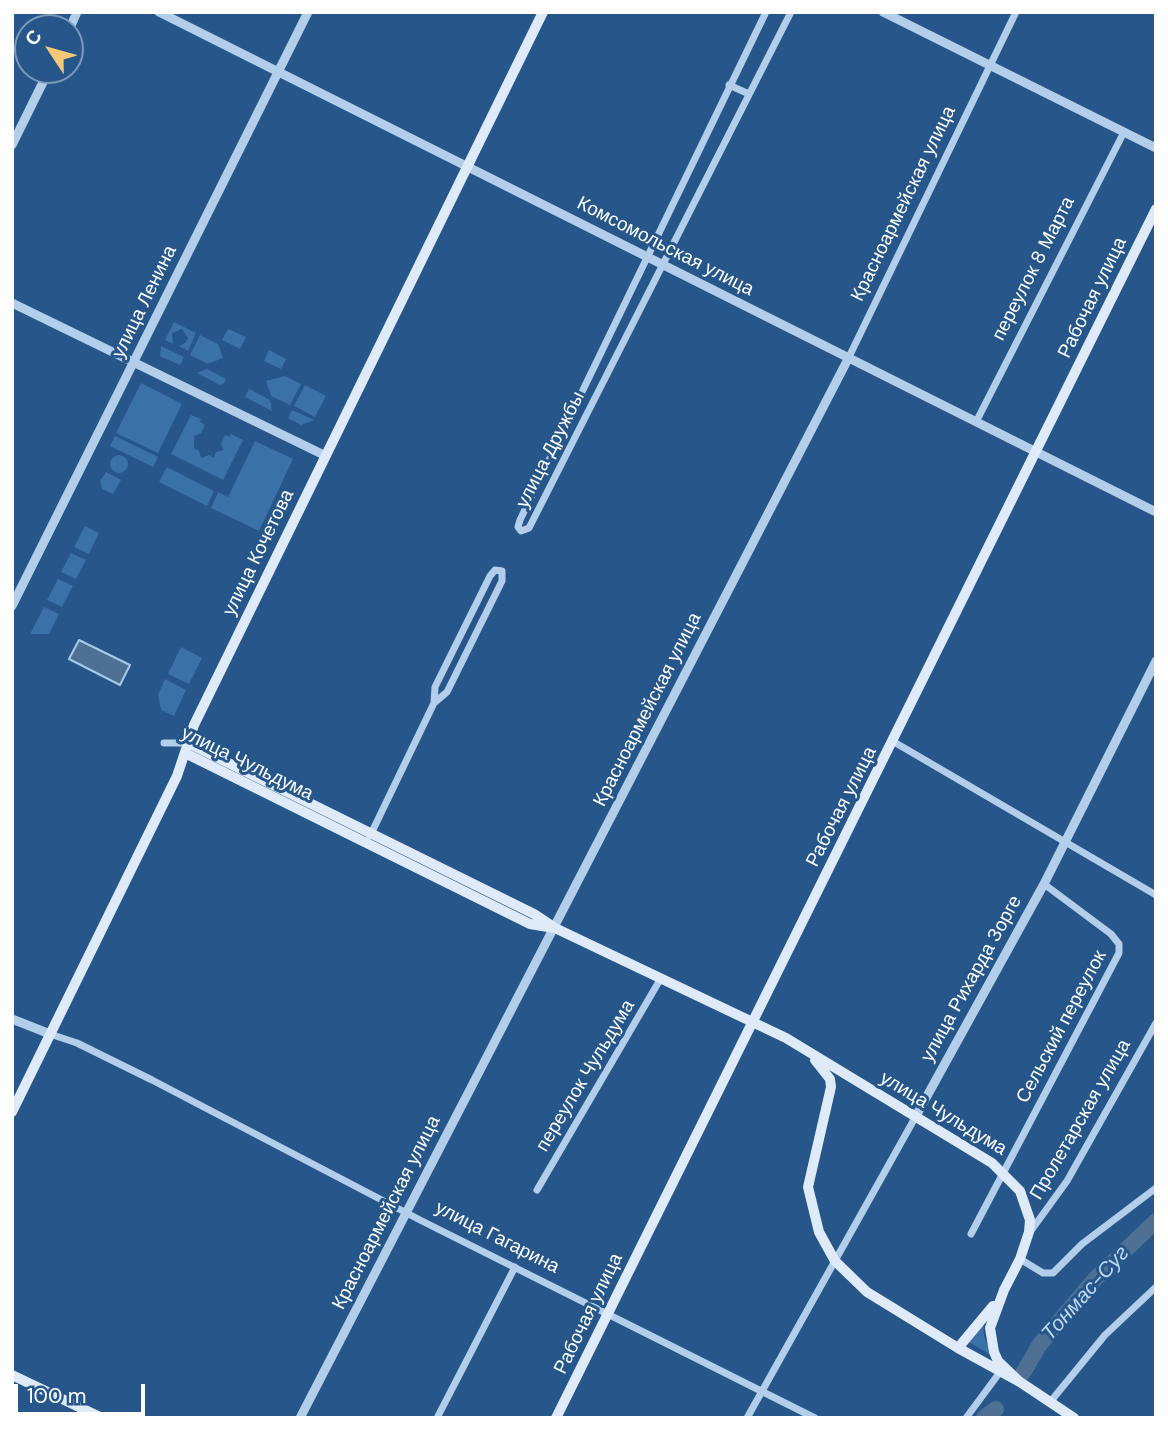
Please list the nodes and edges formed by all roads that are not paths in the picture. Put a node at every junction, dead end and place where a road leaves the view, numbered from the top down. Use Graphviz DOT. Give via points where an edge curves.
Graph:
graph roads {
  1 [pos="159,12"];
  2 [pos="308,12"];
  3 [pos="543,12"];
  4 [pos="766,12"];
  5 [pos="791,12"];
  6 [pos="883,12"];
  7 [pos="1016,12"];
  8 [pos="990,66"];
  9 [pos="278,73"];
  10 [pos="43,84"];
  11 [pos="729,85"];
  12 [pos="749,94"];
  13 [pos="1124,132"];
  14 [pos="12,145"];
  15 [pos="1156,148"];
  16 [pos="467,167"];
  17 [pos="1156,209"];
  18 [pos="646,257"];
  19 [pos="664,267"];
  20 [pos="12,303"];
  21 [pos="848,359"];
  22 [pos="134,363"];
  23 [pos="976,422"];
  24 [pos="555,450"];
  25 [pos="1036,452"];
  26 [pos="566,455"];
  27 [pos="326,456"];
  28 [pos="1156,512"];
  29 [pos="12,606"];
  30 [pos="1156,661"];
  31 [pos="434,703"];
  32 [pos="894,742"];
  33 [pos="186,748"];
  34 [pos="369,838"];
  35 [pos="1066,841"];
  36 [pos="1044,884"];
  37 [pos="1156,895"];
  38 [pos="555,928"];
  39 [pos="660,978"];
  40 [pos="12,1019"];
  41 [pos="754,1022"];
  42 [pos="1156,1023"];
  43 [pos="50,1034"];
  44 [pos="806,1049"];
  45 [pos="850,1078"];
  46 [pos="831,1087"];
  47 [pos="12,1112"];
  48 [pos="916,1116"];
  49 [pos="1004,1172"];
  50 [pos="1156,1188"];
  51 [pos="537,1190"];
  52 [pos="407,1212"];
  53 [pos="1030,1232"];
  54 [pos="971,1234"];
  55 [pos="1020,1259"];
  56 [pos="835,1261"];
  57 [pos="514,1267"];
  58 [pos="1156,1287"];
  59 [pos="1004,1290"];
  60 [pos="608,1313"];
  61 [pos="958,1349"];
  62 [pos="1000,1372"];
  63 [pos="12,1375"];
  64 [pos="1020,1382"];
  65 [pos="762,1390"];
  66 [pos="1051,1401"];
  67 [pos="1070,1414"];
  68 [pos="102,1418"];
  69 [pos="300,1418"];
  70 [pos="437,1418"];
  71 [pos="556,1418"];
  72 [pos="747,1418"];
  73 [pos="815,1418"];
  74 [pos="966,1418"];
  75 [pos="1084,1418"];
  1 -- 9 [label="street, Комсомольская улица"];
  2 -- 9 [label="street, улица Ленина"];
  3 -- 16 [label="main road, улица Кочетова"];
  4 -- 11 [label="street, улица Дружбы"];
  5 -- 12 [label="street, улица Дружбы"];
  6 -- 8 [label="street"];
  7 -- 8 [label="street, Красноармейская улица"];
  8 -- 13 [label="street"];
  8 -- 21 [label="street, Красноармейская улица"];
  9 -- 16 [label="street, Комсомольская улица"];
  9 -- 22 [label="street, улица Ленина"];
  10 -- 14 [label="street"];
  11 -- 12 [label="street"];
  11 -- 18 [label="street, улица Дружбы"];
  12 -- 19 [label="street, улица Дружбы"];
  13 -- 15 [label="street"];
  13 -- 23 [label="street, переулок 8 Марта"];
  16 -- 18 [label="street, Комсомольская улица"];
  16 -- 27 [label="main road, улица Кочетова"];
  17 -- 25 [label="main road, Рабочая улица"];
  18 -- 19 [label="street, Комсомольская улица"];
  18 -- 24 [label="street, улица Дружбы"];
  19 -- 21 [label="street, Комсомольская улица"];
  19 -- 26 [label="street, улица Дружбы" via="654,278"];
  20 -- 22 [label="street"];
  21 -- 23 [label="street, Комсомольская улица"];
  21 -- 38 [label="street, Красноармейская улица"];
  22 -- 27 [label="street"];
  22 -- 29 [label="street, улица Ленина"];
  23 -- 25 [label="street, Комсомольская улица"];
  24 -- 26 [label="street"];
  24 -- 26 [label="street, улица Дружбы" via="520,520 521,531 530,528"];
  25 -- 28 [label="street, Комсомольская улица"];
  25 -- 32 [label="main road, Рабочая улица"];
  27 -- 33 [label="main road, улица Кочетова"];
  30 -- 35 [label="street, улица Рихарда Зорге"];
  31 -- 31 [label="street" via="447,692 502,581 502,570 490,576 435,687"];
  31 -- 34 [label="street"];
  32 -- 35 [label="street"];
  32 -- 41 [label="main road, Рабочая улица"];
  33 -- 34 [label="main road, улица Чульдума"];
  33 -- 43 [label="main road, улица Кочетова"];
  34 -- 38 [label="main road, улица Чульдума"];
  35 -- 36 [label="street, улица Рихарда Зорге"];
  35 -- 37 [label="street"];
  36 -- 48 [label="street, улица Рихарда Зорге"];
  36 -- 49 [label="street, Сельский переулок" via="1111,934 1119,953"];
  38 -- 39 [label="main road, улица Чульдума"];
  38 -- 52 [label="street, Красноармейская улица"];
  39 -- 41 [label="main road, улица Чульдума"];
  39 -- 51 [label="street, переулок Чульдума"];
  40 -- 43 [label="street, улица Гагарина"];
  41 -- 44 [label="main road, улица Чульдума"];
  41 -- 60 [label="main road, Рабочая улица"];
  42 -- 53 [label="street, Пролетарская улица" via="1067,1181"];
  43 -- 47 [label="main road, улица Кочетова"];
  43 -- 52 [label="street, улица Гагарина" via="152,1080"];
  44 -- 45 [label="main road, улица Чульдума"];
  44 -- 46 [label="main road, улица Чульдума"];
  45 -- 46 [label="main road"];
  45 -- 48 [label="main road, улица Чульдума"];
  46 -- 56 [label="main road" via="808,1187 819,1233"];
  48 -- 49 [label="main road, улица Чульдума"];
  48 -- 56 [label="street, улица Рихарда Зорге"];
  49 -- 53 [label="main road, улица Чульдума" via="1024,1199"];
  49 -- 54 [label="street"];
  50 -- 55 [label="street" via="1082,1244 1053,1273 1042,1273"];
  52 -- 57 [label="street, улица Гагарина"];
  52 -- 69 [label="street, Красноармейская улица"];
  53 -- 55 [label="main road"];
  55 -- 59 [label="main road"];
  56 -- 61 [label="main road" via="867,1292"];
  56 -- 65 [label="street, улица Рихарда Зорге"];
  57 -- 60 [label="street, улица Гагарина"];
  57 -- 70 [label="street"];
  58 -- 66 [label="street" via="1105,1335"];
  59 -- 61 [label="main road"];
  59 -- 64 [label="main road" via="993,1316 991,1341 999,1362"];
  60 -- 65 [label="street, улица Гагарина"];
  60 -- 71 [label="main road, Рабочая улица"];
  61 -- 62 [label="main road"];
  62 -- 64 [label="main road"];
  62 -- 74 [label="street"];
  63 -- 68 [label="main road"];
  64 -- 66 [label="main road"];
  65 -- 72 [label="street, улица Рихарда Зорге"];
  65 -- 73 [label="street, улица Гагарина"];
  66 -- 67 [label="main road"];
  67 -- 75 [label="main road"];
}
